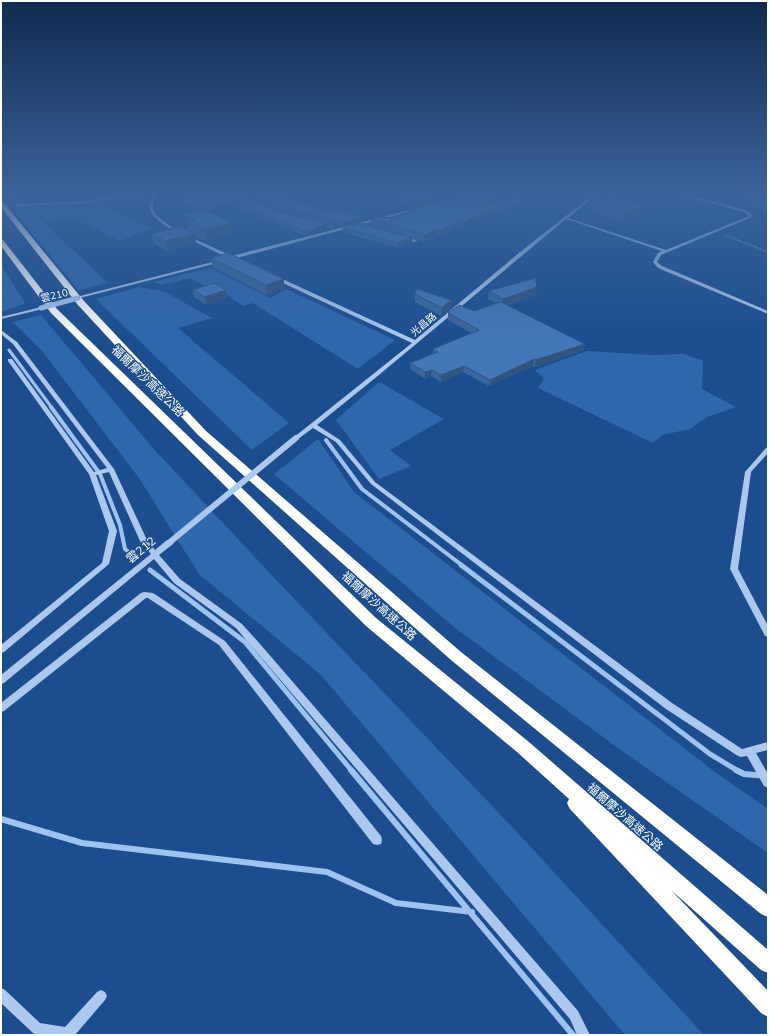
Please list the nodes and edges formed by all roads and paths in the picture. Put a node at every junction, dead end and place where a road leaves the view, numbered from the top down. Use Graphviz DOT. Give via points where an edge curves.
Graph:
graph roads {
  1 [pos="1,241"];
  2 [pos="31,241"];
  3 [pos="199,241"];
  4 [pos="296,241"];
  5 [pos="537,241"];
  6 [pos="636,241"];
  7 [pos="690,241"];
  8 [pos="742,241"];
  9 [pos="665,251"];
  10 [pos="768,252"];
  11 [pos="235,259"];
  12 [pos="273,277"];
  13 [pos="768,313"];
  14 [pos="1,318"];
  15 [pos="1,331"];
  16 [pos="415,342"];
  17 [pos="10,360"];
  18 [pos="313,425"];
  19 [pos="296,438"];
  20 [pos="768,449"];
  21 [pos="111,469"];
  22 [pos="92,474"];
  23 [pos="155,553"];
  24 [pos="768,634"];
  25 [pos="1,650"];
  26 [pos="1,680"];
  27 [pos="1,708"];
  28 [pos="768,746"];
  29 [pos="523,747"];
  30 [pos="749,751"];
  31 [pos="768,783"];
  32 [pos="377,840"];
  33 [pos="768,907"];
  34 [pos="768,962"];
  35 [pos="1,994"];
  36 [pos="101,996"];
  37 [pos="768,1006"];
  38 [pos="584,1035"];
  1 -- 29 [label="highway, 福爾摩沙高速公路" via="54,311 371,622"];
  2 -- 33 [label="highway, 福爾摩沙高速公路" via="80,303 202,433 456,656"];
  3 -- 11 [label="street"];
  4 -- 11 [label="street, 雲210"];
  5 -- 16 [label="street, 光昌路 / 雲212"];
  6 -- 9 [label="street"];
  7 -- 9 [label="street"];
  8 -- 10 [label="path"];
  9 -- 13 [label="street" via="659,254 655,262 660,267"];
  11 -- 14 [label="street, 雲210 / 雲210, bridge"];
  12 -- 16 [label="street"];
  15 -- 21 [label="street" via="15,343"];
  16 -- 18 [label="street, 光昌路 / 雲212"];
  17 -- 22 [label="street"];
  18 -- 19 [label="street, 光昌路 / 雲212"];
  18 -- 30 [label="street" via="338,441 373,483 663,701 741,753"];
  19 -- 23 [label="street, 雲212 / 雲212, bridge"];
  20 -- 24 [label="street" via="748,472 734,569"];
  21 -- 22 [label="street"];
  21 -- 23 [label="street" via="144,541"];
  22 -- 25 [label="street" via="113,531 106,564"];
  23 -- 26 [label="street, 雲212 / 雲212"];
  23 -- 38 [label="street" via="177,581 239,626 257,646 574,1015"];
  27 -- 32 [label="street" via="144,595 150,595 222,643"];
  28 -- 30 [label="street"];
  29 -- 34 [label="highway, 福爾摩沙高速公路"];
  29 -- 37 [label="highway"];
  30 -- 31 [label="street"];
  35 -- 36 [label="street" via="37,1030 67,1034"];
}
